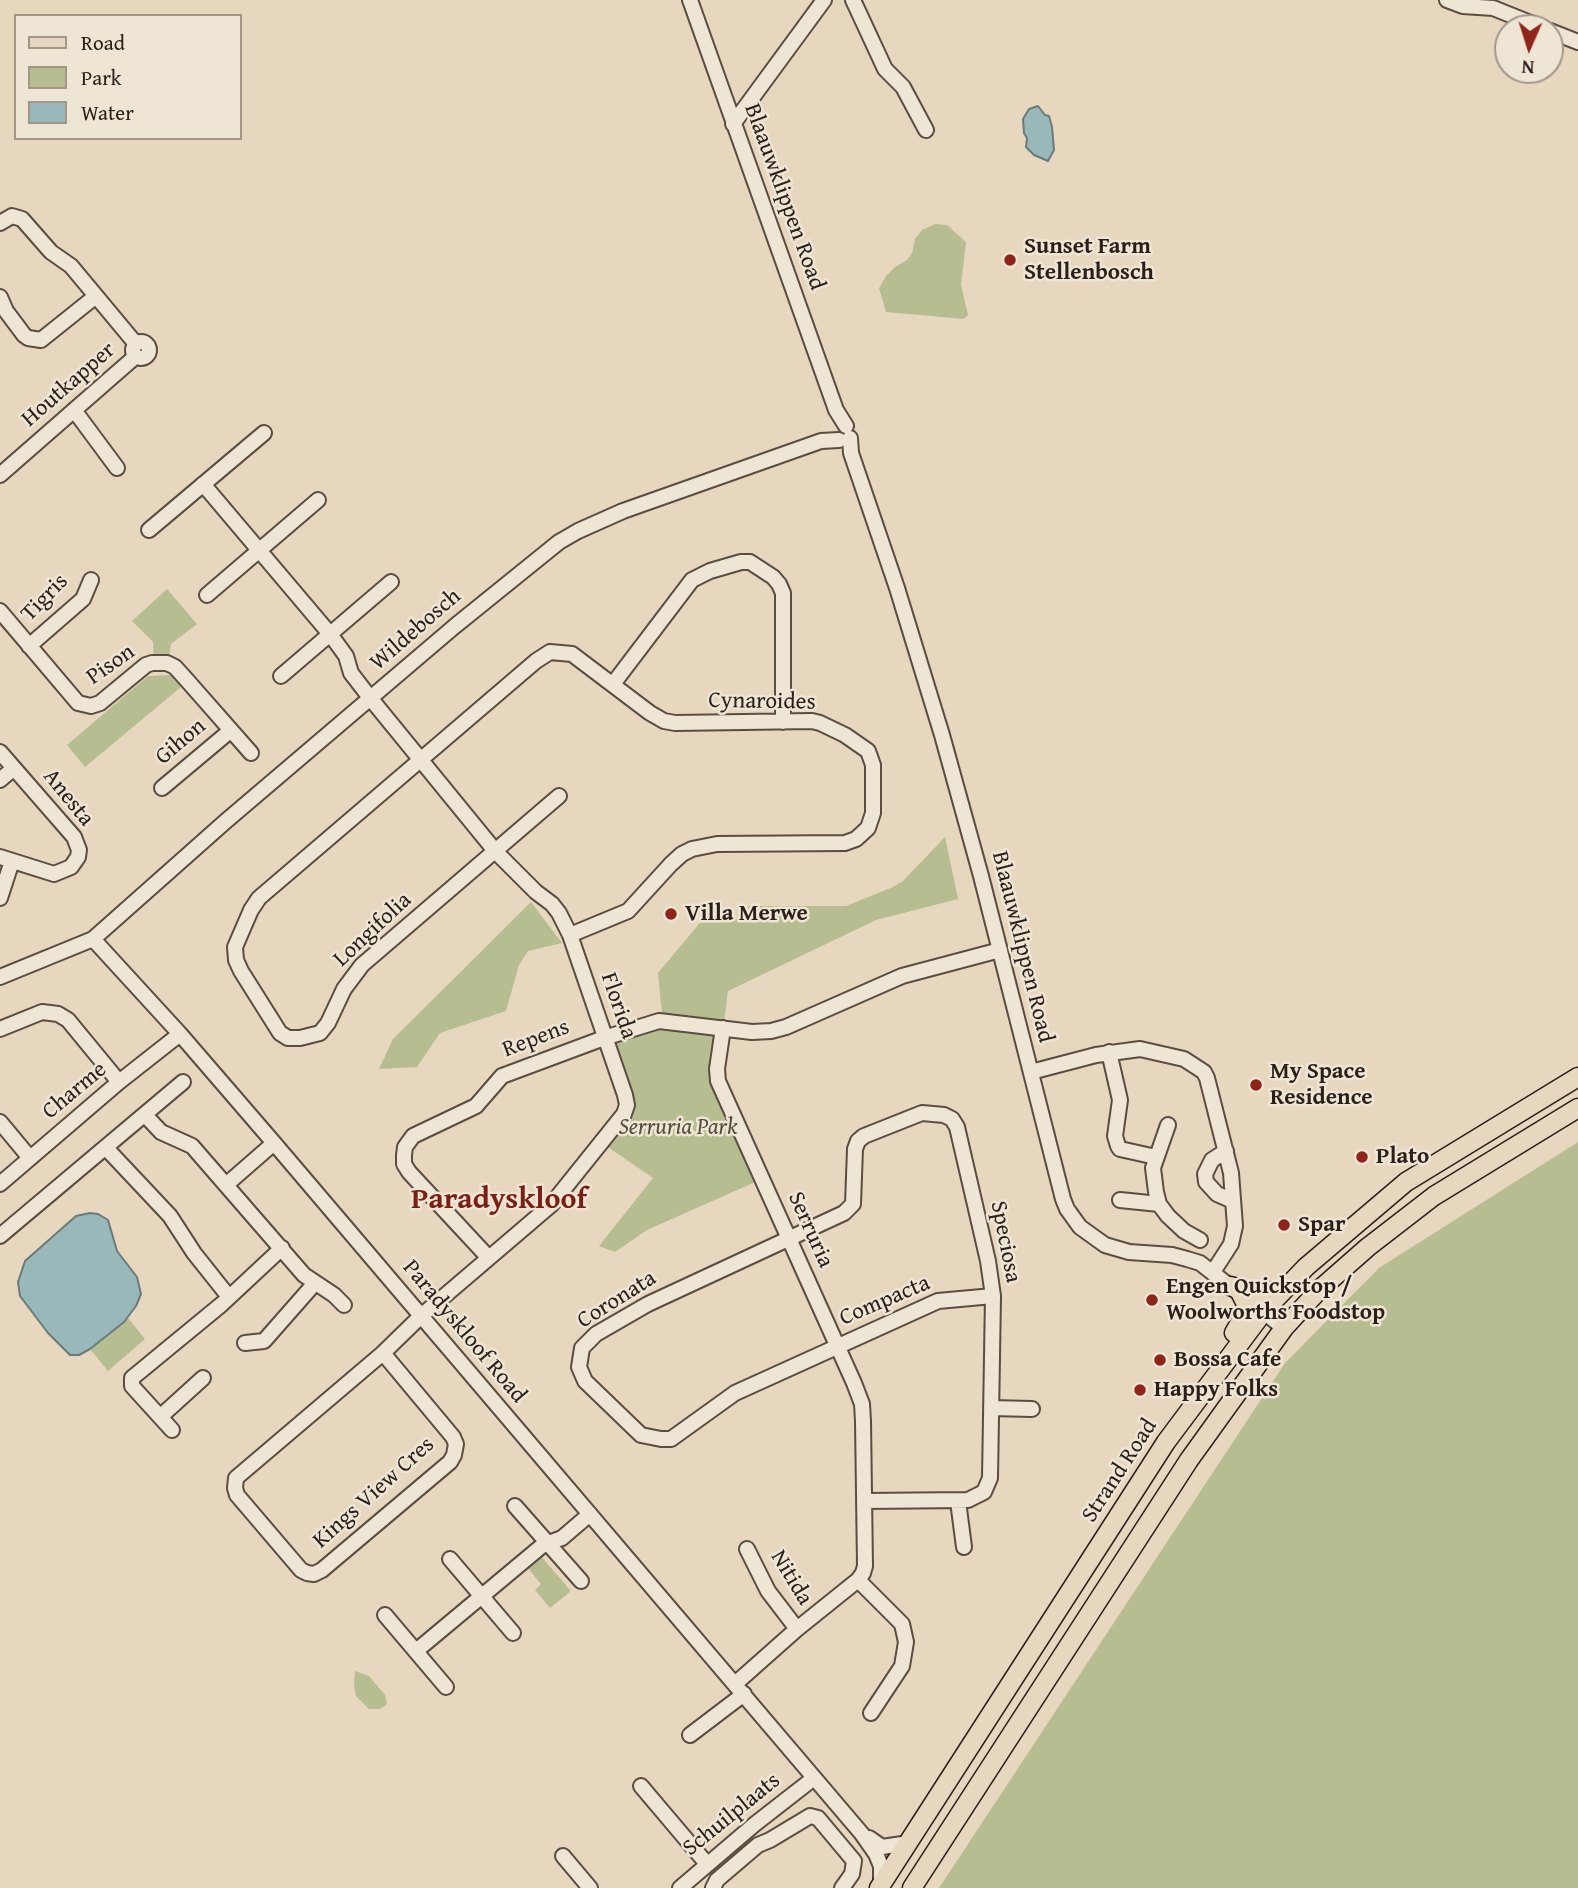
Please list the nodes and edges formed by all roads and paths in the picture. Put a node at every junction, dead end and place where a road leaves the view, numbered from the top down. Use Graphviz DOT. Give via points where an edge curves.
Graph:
graph roads {
  1 [pos="690,0"];
  2 [pos="824,0"];
  3 [pos="853,0"];
  4 [pos="1447,0"];
  5 [pos="1508,14"];
  6 [pos="733,124"];
  7 [pos="926,130"];
  8 [pos="0,223"];
  9 [pos="96,296"];
  10 [pos="0,297"];
  11 [pos="74,410"];
  12 [pos="264,433"];
  13 [pos="843,437"];
  14 [pos="117,468"];
  15 [pos="0,475"];
  16 [pos="203,484"];
  17 [pos="318,500"];
  18 [pos="149,530"];
  19 [pos="259,550"];
  20 [pos="92,580"];
  21 [pos="391,582"];
  22 [pos="207,596"];
  23 [pos="0,611"];
  24 [pos="330,634"];
  25 [pos="29,646"];
  26 [pos="281,676"];
  27 [pos="613,684"];
  28 [pos="371,699"];
  29 [pos="783,722"];
  30 [pos="230,731"];
  31 [pos="0,752"];
  32 [pos="251,753"];
  33 [pos="421,760"];
  34 [pos="14,768"];
  35 [pos="0,780"];
  36 [pos="162,788"];
  37 [pos="559,796"];
  38 [pos="496,852"];
  39 [pos="6,859"];
  40 [pos="0,898"];
  41 [pos="570,935"];
  42 [pos="93,939"];
  43 [pos="1000,950"];
  44 [pos="0,977"];
  45 [pos="723,1028"];
  46 [pos="0,1029"];
  47 [pos="180,1034"];
  48 [pos="604,1038"];
  49 [pos="1109,1052"];
  50 [pos="1031,1072"];
  51 [pos="1578,1077"];
  52 [pos="119,1082"];
  53 [pos="183,1082"];
  54 [pos="1578,1108"];
  55 [pos="145,1115"];
  56 [pos="0,1122"];
  57 [pos="1168,1125"];
  58 [pos="274,1143"];
  59 [pos="106,1148"];
  60 [pos="1226,1151"];
  61 [pos="1156,1157"];
  62 [pos="30,1158"];
  63 [pos="0,1184"];
  64 [pos="226,1184"];
  65 [pos="1120,1200"];
  66 [pos="1233,1201"];
  67 [pos="1159,1204"];
  68 [pos="0,1236"];
  69 [pos="789,1237"];
  70 [pos="1200,1240"];
  71 [pos="282,1248"];
  72 [pos="488,1257"];
  73 [pos="1213,1272"];
  74 [pos="315,1283"];
  75 [pos="1236,1290"];
  76 [pos="1284,1290"];
  77 [pos="993,1296"];
  78 [pos="229,1297"];
  79 [pos="344,1305"];
  80 [pos="1264,1311"];
  81 [pos="421,1316"];
  82 [pos="1284,1328"];
  83 [pos="244,1343"];
  84 [pos="838,1347"];
  85 [pos="383,1353"];
  86 [pos="203,1378"];
  87 [pos="1206,1388"];
  88 [pos="991,1408"];
  89 [pos="1032,1409"];
  90 [pos="160,1417"];
  91 [pos="172,1430"];
  92 [pos="864,1501"];
  93 [pos="958,1501"];
  94 [pos="515,1506"];
  95 [pos="590,1514"];
  96 [pos="547,1543"];
  97 [pos="964,1546"];
  98 [pos="747,1549"];
  99 [pos="450,1559"];
  100 [pos="858,1580"];
  101 [pos="580,1581"];
  102 [pos="483,1597"];
  103 [pos="385,1615"];
  104 [pos="797,1629"];
  105 [pos="513,1633"];
  106 [pos="416,1651"];
  107 [pos="446,1687"];
  108 [pos="740,1689"];
  109 [pos="871,1713"];
  110 [pos="690,1735"];
  111 [pos="814,1778"];
  112 [pos="641,1786"];
  113 [pos="765,1815"];
  114 [pos="782,1834"];
  115 [pos="862,1834"];
  116 [pos="909,1843"];
  117 [pos="563,1856"];
  118 [pos="895,1863"];
  119 [pos="707,1864"];
  120 [pos="880,1887"];
  121 [pos="590,1888"];
  122 [pos="680,1888"];
  123 [pos="713,1888"];
  124 [pos="842,1888"];
  125 [pos="902,1888"];
  126 [pos="912,1888"];
  1 -- 6 [label="street, Blaauwklippen Road"];
  2 -- 6 [label="street"];
  3 -- 7 [label="street" via="885,69 903,87"];
  4 -- 5 [label="street"];
  6 -- 13 [label="street, Blaauwklippen Road"];
  8 -- 9 [label="street" via="12,216 22,219"];
  9 -- 10 [label="street" via="41,340 24,335"];
  9 -- 11 [label="street, Houtkapper" via="136,350"];
  11 -- 14 [label="street"];
  11 -- 15 [label="street, Houtkapper"];
  12 -- 16 [label="street"];
  13 -- 28 [label="street, Wildebosch" via="623,511 578,531 542,555"];
  13 -- 43 [label="street, Blaauwklippen Road" via="897,588 942,735"];
  16 -- 18 [label="street"];
  16 -- 19 [label="street, Florida"];
  17 -- 19 [label="street"];
  19 -- 22 [label="street"];
  19 -- 24 [label="street, Florida"];
  20 -- 25 [label="street, Tigris" via="83,599"];
  21 -- 24 [label="street"];
  23 -- 25 [label="street, Pison"];
  24 -- 26 [label="street"];
  24 -- 28 [label="street, Florida"];
  25 -- 30 [label="street, Pison" via="84,705 100,703 146,666 167,663"];
  27 -- 29 [label="street, Cynaroides" via="664,721"];
  27 -- 29 [label="street" via="692,580 750,562 773,577 783,593"];
  27 -- 33 [label="street, Cynaroides" via="572,654 550,652"];
  28 -- 33 [label="street, Florida"];
  28 -- 42 [label="street, Wildebosch"];
  29 -- 41 [label="street, Cynaroides" via="820,723 868,751 873,765 873,813 868,828 845,843 717,844 692,849 682,853 628,911"];
  30 -- 32 [label="street, Pison"];
  30 -- 36 [label="street, Gihon"];
  31 -- 34 [label="street, Anesta"];
  33 -- 38 [label="street, Florida"];
  33 -- 38 [label="street, Longifolia" via="267,891 251,910 235,947 236,960 280,1033 288,1038 320,1033 362,965"];
  34 -- 35 [label="street, Anesta"];
  34 -- 39 [label="street, Anesta" via="74,837 79,850 71,867 54,874"];
  37 -- 38 [label="street, Longifolia"];
  38 -- 41 [label="street, Florida" via="552,904"];
  39 -- 40 [label="street"];
  41 -- 48 [label="street, Florida"];
  42 -- 44 [label="street"];
  42 -- 47 [label="street, Paradyskloof Road"];
  43 -- 45 [label="street" via="902,976 786,1027 763,1032"];
  43 -- 50 [label="street, Blaauwklippen Road"];
  45 -- 48 [label="street, Repens" via="666,1021"];
  45 -- 69 [label="street, Serruria" via="718,1081"];
  46 -- 52 [label="street" via="42,1012 58,1014"];
  47 -- 52 [label="street, Charme"];
  47 -- 58 [label="street, Paradyskloof Road"];
  48 -- 72 [label="street, Florida" via="625,1095 624,1114 551,1205"];
  48 -- 72 [label="street, Repens" via="502,1076 476,1106 408,1140 404,1164 409,1172"];
  49 -- 50 [label="street"];
  49 -- 60 [label="street" via="1140,1049 1184,1059 1199,1068 1207,1078"];
  49 -- 61 [label="street" via="1120,1100 1118,1146"];
  50 -- 73 [label="street, Blaauwklippen Road" via="1063,1199 1080,1227 1116,1250 1172,1255"];
  51 -- 76 [label="main road, Strand Road" via="1406,1182"];
  52 -- 62 [label="street, Charme"];
  53 -- 55 [label="street"];
  54 -- 82 [label="main road" via="1434,1196 1319,1290"];
  55 -- 59 [label="street"];
  55 -- 64 [label="street" via="161,1132 192,1146"];
  56 -- 62 [label="street"];
  57 -- 61 [label="street"];
  58 -- 64 [label="street"];
  58 -- 81 [label="street, Paradyskloof Road"];
  59 -- 68 [label="street"];
  59 -- 78 [label="street" via="170,1216"];
  60 -- 66 [label="street"];
  60 -- 66 [label="street" via="1207,1167 1206,1182 1217,1195"];
  61 -- 67 [label="street" via="1153,1181"];
  62 -- 63 [label="street, Charme"];
  64 -- 71 [label="street"];
  65 -- 67 [label="street"];
  66 -- 73 [label="street" via="1235,1235"];
  67 -- 70 [label="street" via="1175,1224"];
  69 -- 77 [label="street, Speciosa" via="848,1209 853,1197 855,1149 864,1136 922,1113 944,1115 957,1127"];
  69 -- 84 [label="street, Serruria"];
  69 -- 84 [label="street, Coronata" via="658,1298 596,1334 582,1348 580,1373 641,1435 671,1439 735,1393"];
  71 -- 74 [label="street"];
  71 -- 78 [label="street"];
  72 -- 81 [label="street, Florida"];
  73 -- 75 [label="street, Blaauwklippen Road"];
  74 -- 79 [label="street"];
  74 -- 83 [label="street" via="264,1340"];
  75 -- 76 [label="main road"];
  75 -- 80 [label="street, Blaauwklippen Road"];
  75 -- 87 [label="main road" via="1247,1306 1244,1319 1212,1365"];
  76 -- 80 [label="main road, Strand Road"];
  77 -- 84 [label="street, Compacta" via="938,1301"];
  77 -- 88 [label="street, Speciosa"];
  78 -- 90 [label="street" via="132,1378 132,1386"];
  80 -- 82 [label="street, Blaauwklippen Road"];
  80 -- 87 [label="main road, Strand Road"];
  81 -- 85 [label="street, Kings View Cres"];
  81 -- 95 [label="street, Paradyskloof Road"];
  82 -- 126 [label="main road" via="1189,1460"];
  84 -- 92 [label="street, Serruria" via="862,1404"];
  85 -- 85 [label="street, Kings View Cres" via="236,1478 237,1496 307,1573 322,1570 454,1455 453,1437"];
  86 -- 90 [label="street"];
  87 -- 116 [label="main road, Strand Road" via="1166,1442"];
  88 -- 89 [label="street"];
  88 -- 93 [label="street, Speciosa" via="990,1478 984,1492"];
  90 -- 91 [label="street"];
  92 -- 93 [label="street, Speciosa"];
  92 -- 100 [label="street, Serruria" via="865,1566"];
  93 -- 97 [label="street"];
  94 -- 96 [label="street"];
  95 -- 96 [label="street" via="562,1538"];
  95 -- 108 [label="street, Paradyskloof Road"];
  96 -- 101 [label="street"];
  96 -- 102 [label="street"];
  98 -- 104 [label="street, Nitida" via="768,1591"];
  99 -- 102 [label="street"];
  100 -- 104 [label="street"];
  100 -- 109 [label="street" via="902,1623 906,1642 902,1666"];
  102 -- 105 [label="street"];
  102 -- 106 [label="street"];
  103 -- 106 [label="street"];
  104 -- 108 [label="street"];
  106 -- 107 [label="street"];
  108 -- 110 [label="street"];
  108 -- 111 [label="street, Paradyskloof Road"];
  111 -- 113 [label="street, Schuilplaats"];
  111 -- 115 [label="street, Paradyskloof Road"];
  112 -- 119 [label="street"];
  113 -- 114 [label="street"];
  113 -- 119 [label="street, Schuilplaats"];
  114 -- 123 [label="street" via="750,1851 716,1880"];
  114 -- 124 [label="street" via="807,1816 818,1818 854,1861"];
  115 -- 116 [label="street, Paradyskloof Road" via="882,1847"];
  115 -- 120 [label="street, Paradyskloof Road" via="881,1866"];
  116 -- 118 [label="main road, Strand Road"];
  117 -- 121 [label="street"];
  118 -- 120 [label="main road, Strand Road"];
  118 -- 125 [label="main road"];
  119 -- 122 [label="street, Schuilplaats"];
}
